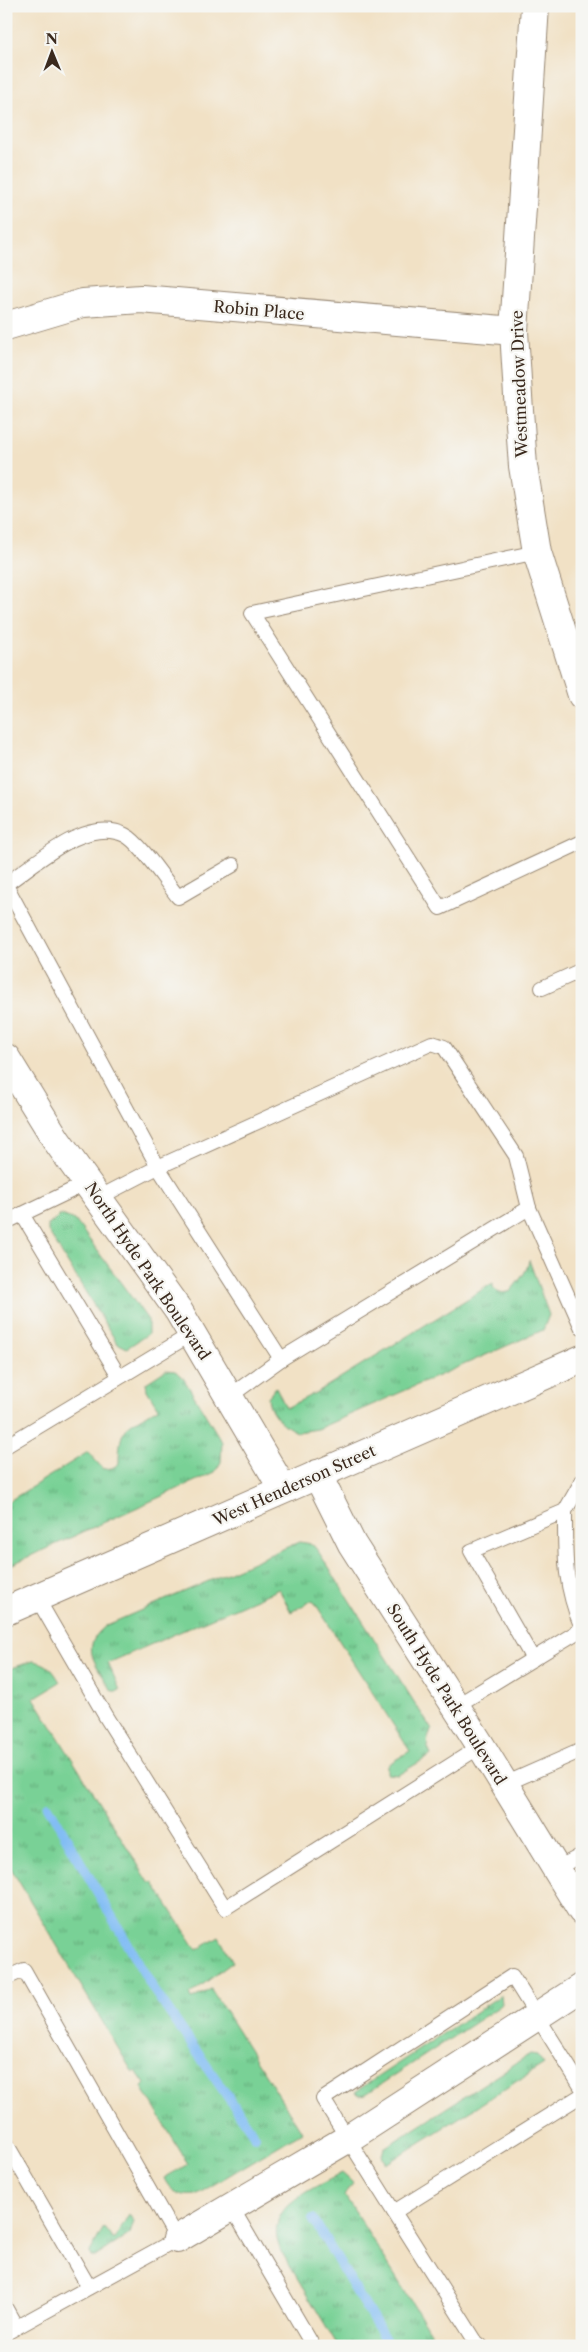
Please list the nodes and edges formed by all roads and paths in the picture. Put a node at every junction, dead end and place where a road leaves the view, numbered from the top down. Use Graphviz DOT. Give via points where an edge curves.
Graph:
graph roads {
  1 [pos="535,6"];
  2 [pos="6,326"];
  3 [pos="514,331"];
  4 [pos="537,552"];
  5 [pos="582,695"];
  6 [pos="582,842"];
  7 [pos="233,865"];
  8 [pos="6,885"];
  9 [pos="582,970"];
  10 [pos="542,988"];
  11 [pos="6,1058"];
  12 [pos="158,1167"];
  13 [pos="93,1191"];
  14 [pos="529,1208"];
  15 [pos="22,1214"];
  16 [pos="6,1222"];
  17 [pos="582,1328"];
  18 [pos="193,1333"];
  19 [pos="582,1359"];
  20 [pos="281,1360"];
  21 [pos="119,1376"];
  22 [pos="230,1396"];
  23 [pos="6,1446"];
  24 [pos="317,1474"];
  25 [pos="582,1481"];
  26 [pos="283,1489"];
  27 [pos="565,1512"];
  28 [pos="36,1598"];
  29 [pos="6,1611"];
  30 [pos="582,1628"];
  31 [pos="533,1659"];
  32 [pos="456,1706"];
  33 [pos="481,1746"];
  34 [pos="582,1750"];
  35 [pos="505,1784"];
  36 [pos="582,1855"];
  37 [pos="558,1868"];
  38 [pos="582,1911"];
  39 [pos="6,1978"];
  40 [pos="582,1987"];
  41 [pos="538,2015"];
  42 [pos="582,2088"];
  43 [pos="582,2095"];
  44 [pos="349,2138"];
  45 [pos="6,2143"];
  46 [pos="232,2208"];
  47 [pos="394,2212"];
  48 [pos="177,2240"];
  49 [pos="89,2286"];
  50 [pos="6,2310"];
  51 [pos="11,2330"];
  52 [pos="313,2346"];
  53 [pos="481,2346"];
  1 -- 3 [label="street, Westmeadow Drive"];
  2 -- 3 [label="street, Robin Place" via="83,303 141,299"];
  3 -- 4 [label="street, Westmeadow Drive" via="522,466"];
  4 -- 5 [label="street, Westmeadow Drive"];
  4 -- 6 [label="lane" via="252,614 440,908"];
  7 -- 8 [label="lane" via="178,897 126,835 104,829 77,835"];
  8 -- 12 [label="lane"];
  9 -- 10 [label="lane"];
  11 -- 13 [label="street, North Hyde Park Boulevard" via="57,1141"];
  12 -- 13 [label="lane"];
  12 -- 14 [label="lane" via="432,1044 444,1047 516,1156"];
  12 -- 20 [label="lane"];
  13 -- 15 [label="lane"];
  13 -- 18 [label="street, North Hyde Park Boulevard"];
  14 -- 17 [label="lane"];
  14 -- 20 [label="lane"];
  15 -- 16 [label="lane"];
  15 -- 21 [label="lane"];
  18 -- 21 [label="lane"];
  18 -- 22 [label="street, North Hyde Park Boulevard"];
  19 -- 24 [label="street, West Henderson Street"];
  20 -- 22 [label="lane"];
  21 -- 23 [label="lane"];
  22 -- 26 [label="street, North Hyde Park Boulevard"];
  24 -- 26 [label="street, West Henderson Street"];
  24 -- 32 [label="street, South Hyde Park Boulevard" via="352,1544"];
  25 -- 27 [label="lane"];
  26 -- 28 [label="street, West Henderson Street"];
  27 -- 30 [label="lane" via="570,1596"];
  27 -- 31 [label="lane" via="471,1551"];
  28 -- 29 [label="street, West Henderson Street"];
  28 -- 33 [label="lane" via="106,1718 225,1908"];
  30 -- 31 [label="lane"];
  31 -- 32 [label="lane"];
  32 -- 33 [label="street, South Hyde Park Boulevard"];
  33 -- 35 [label="street, South Hyde Park Boulevard"];
  34 -- 35 [label="lane"];
  35 -- 37 [label="street, South Hyde Park Boulevard"];
  36 -- 37 [label="lane"];
  37 -- 38 [label="street, South Hyde Park Boulevard"];
  39 -- 48 [label="lane" via="24,1970"];
  40 -- 41 [label="street"];
  41 -- 42 [label="lane"];
  41 -- 44 [label="street"];
  41 -- 44 [label="lane" via="512,1976 323,2098"];
  43 -- 47 [label="lane"];
  44 -- 46 [label="street"];
  44 -- 47 [label="lane"];
  45 -- 49 [label="lane"];
  46 -- 48 [label="street"];
  46 -- 52 [label="lane"];
  47 -- 53 [label="lane"];
  48 -- 49 [label="lane"];
  49 -- 51 [label="lane"];
  50 -- 51 [label="lane"];
}
